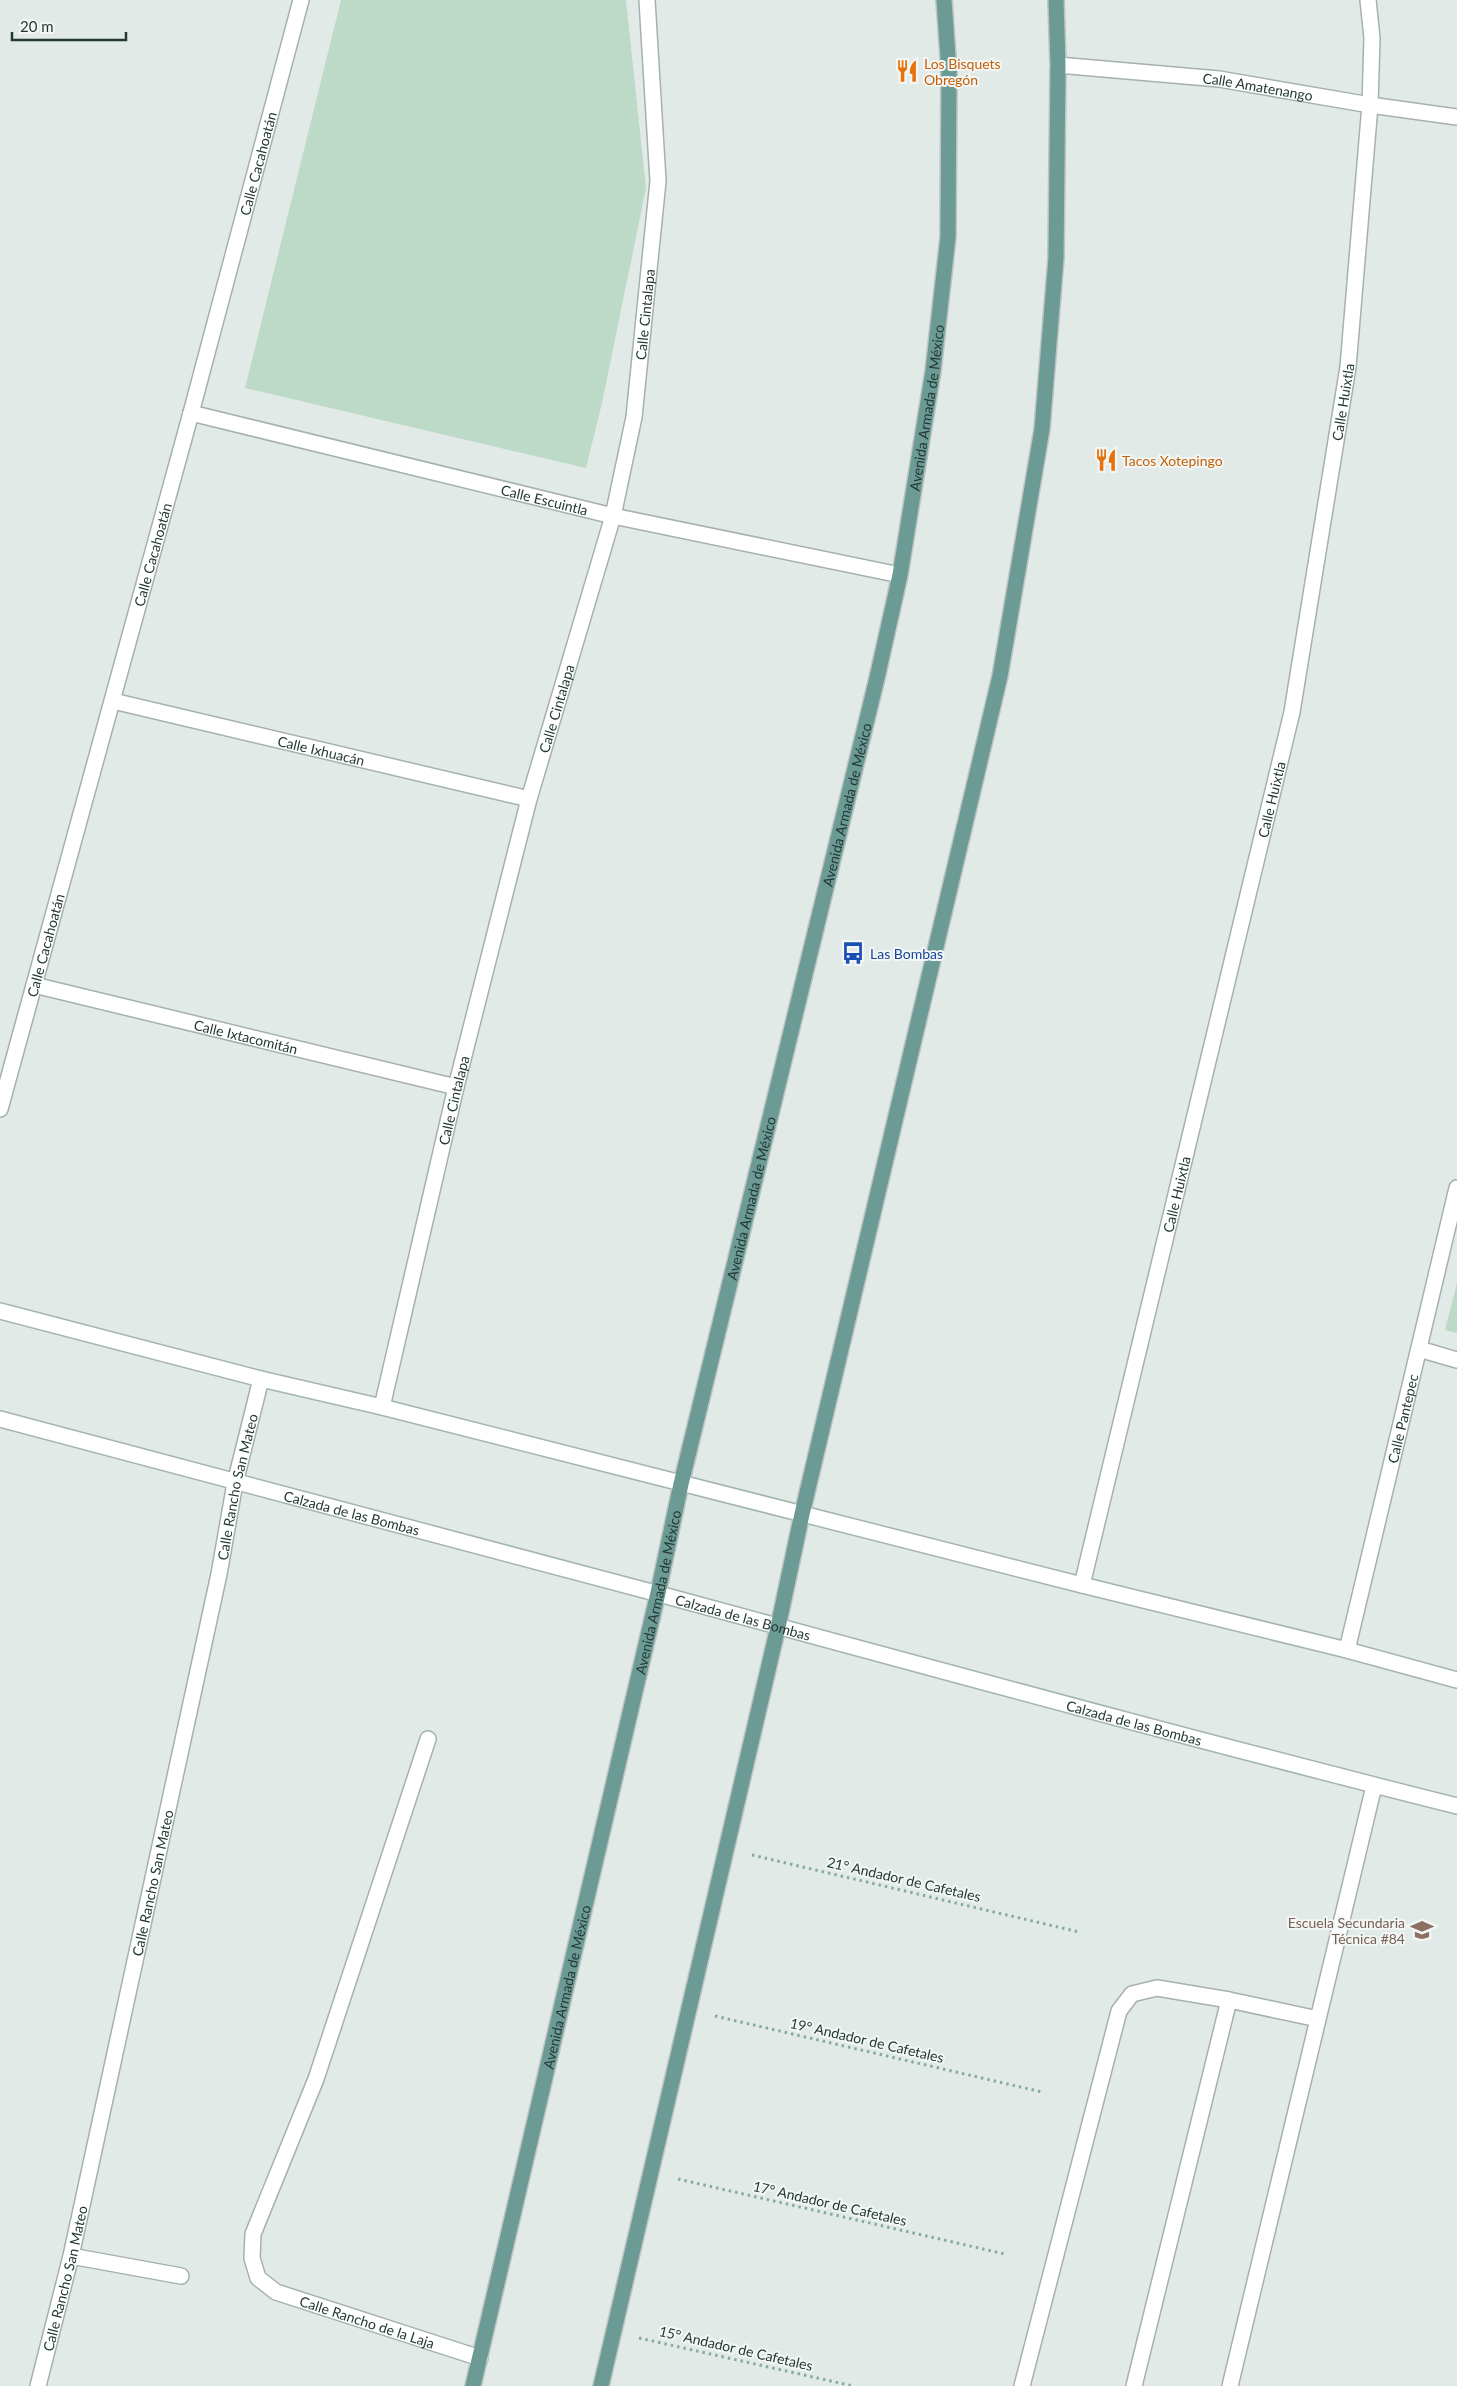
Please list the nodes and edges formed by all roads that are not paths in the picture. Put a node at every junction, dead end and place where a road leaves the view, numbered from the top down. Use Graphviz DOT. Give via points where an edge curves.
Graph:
graph roads {
  1 [pos="301,0"];
  2 [pos="647,0"];
  3 [pos="944,0"];
  4 [pos="1056,0"];
  5 [pos="1368,0"];
  6 [pos="1058,65"];
  7 [pos="1370,105"];
  8 [pos="1457,117"];
  9 [pos="191,413"];
  10 [pos="613,516"];
  11 [pos="900,575"];
  12 [pos="113,701"];
  13 [pos="529,800"];
  14 [pos="34,985"];
  15 [pos="456,1088"];
  16 [pos="0,1109"];
  17 [pos="1457,1188"];
  18 [pos="0,1311"];
  19 [pos="1419,1349"];
  20 [pos="1457,1360"];
  21 [pos="261,1379"];
  22 [pos="382,1407"];
  23 [pos="0,1419"];
  24 [pos="235,1484"];
  25 [pos="681,1484"];
  26 [pos="802,1514"];
  27 [pos="1082,1585"];
  28 [pos="658,1593"];
  29 [pos="778,1628"];
  30 [pos="1347,1650"];
  31 [pos="1457,1680"];
  32 [pos="428,1739"];
  33 [pos="1374,1786"];
  34 [pos="1457,1806"];
  35 [pos="1229,2000"];
  36 [pos="1318,2019"];
  37 [pos="71,2256"];
  38 [pos="181,2276"];
  39 [pos="480,2358"];
  40 [pos="38,2386"];
  41 [pos="473,2386"];
  42 [pos="601,2386"];
  43 [pos="1022,2386"];
  44 [pos="1134,2386"];
  45 [pos="1230,2386"];
  1 -- 9 [label="street, Calle Cacahoatán"];
  2 -- 10 [label="street, Calle Cintalapa" via="658,181 634,417"];
  3 -- 11 [label="main road, Avenida Armada de México" via="949,71 948,237 933,371"];
  4 -- 6 [label="main road"];
  5 -- 7 [label="street, Calle Huixtla" via="1372,38"];
  6 -- 7 [label="street, Calle Amatenango" via="1220,79"];
  6 -- 26 [label="main road" via="1056,258 1042,429 1002,666"];
  7 -- 8 [label="street, Calle Amatenango"];
  7 -- 27 [label="street, Calle Huixtla" via="1348,367 1292,712"];
  9 -- 10 [label="street, Calle Escuintla"];
  9 -- 12 [label="street, Calle Cacahoatán"];
  10 -- 11 [label="street, Calle Escuintla"];
  10 -- 13 [label="street, Calle Cintalapa"];
  11 -- 25 [label="main road, Avenida Armada de México"];
  12 -- 13 [label="street, Calle Ixhuacán"];
  12 -- 14 [label="street, Calle Cacahoatán"];
  13 -- 15 [label="street, Calle Cintalapa"];
  14 -- 15 [label="street, Calle Ixtacomitán"];
  14 -- 16 [label="street, Calle Cacahoatán"];
  15 -- 22 [label="street, Calle Cintalapa"];
  17 -- 19 [label="street, Calle Pantepec"];
  18 -- 21 [label="street"];
  19 -- 20 [label="street"];
  19 -- 30 [label="street, Calle Pantepec"];
  21 -- 22 [label="street"];
  21 -- 24 [label="street, Calle Rancho San Mateo"];
  22 -- 25 [label="street"];
  23 -- 24 [label="street, Calzada de las Bombas"];
  24 -- 28 [label="street, Calzada de las Bombas"];
  24 -- 37 [label="street, Calle Rancho San Mateo" via="219,1574"];
  25 -- 26 [label="street"];
  25 -- 28 [label="main road, Avenida Armada de México"];
  26 -- 27 [label="street"];
  26 -- 29 [label="main road"];
  27 -- 30 [label="street"];
  28 -- 29 [label="street, Calzada de las Bombas"];
  28 -- 39 [label="main road, Avenida Armada de México"];
  29 -- 33 [label="street, Calzada de las Bombas"];
  29 -- 42 [label="main road"];
  30 -- 31 [label="street"];
  32 -- 39 [label="street, Calle Rancho de la Laja" via="316,2079 253,2234 252,2258 258,2278 276,2292"];
  33 -- 34 [label="street, Calzada de las Bombas"];
  33 -- 36 [label="street"];
  35 -- 36 [label="street"];
  35 -- 43 [label="street" via="1157,1988 1132,1994 1118,2011"];
  35 -- 44 [label="street"];
  36 -- 45 [label="street"];
  37 -- 38 [label="street"];
  37 -- 40 [label="street, Calle Rancho San Mateo"];
  39 -- 41 [label="main road, Avenida Armada de México"];
}
